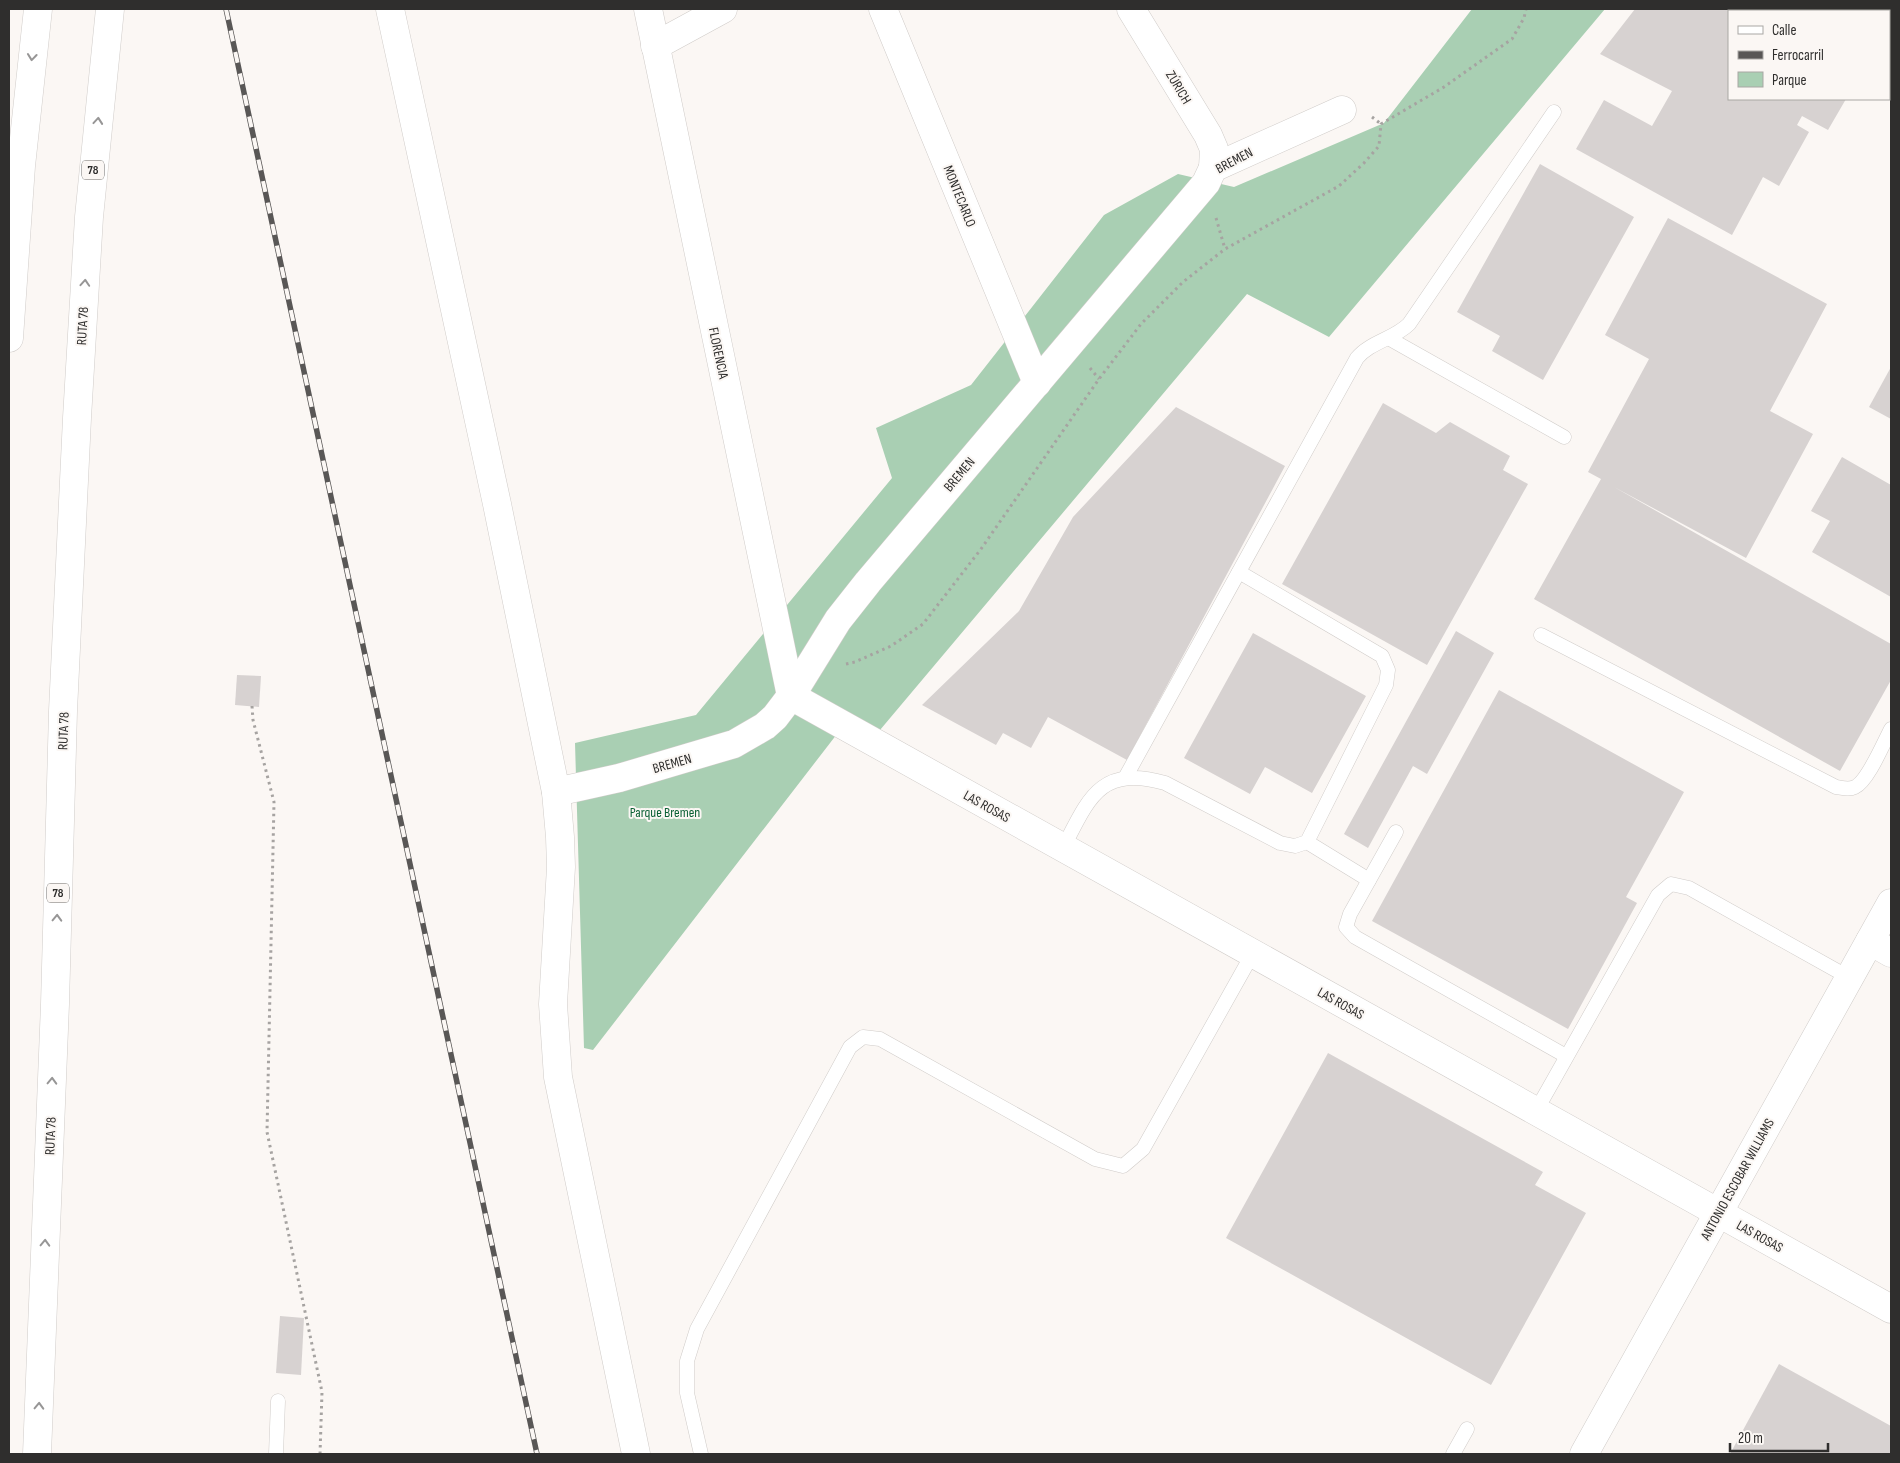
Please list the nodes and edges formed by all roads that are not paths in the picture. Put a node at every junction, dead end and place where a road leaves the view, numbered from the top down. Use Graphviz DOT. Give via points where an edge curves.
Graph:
graph roads {
  1 [pos="38,9"];
  2 [pos="110,9"];
  3 [pos="390,9"];
  4 [pos="648,9"];
  5 [pos="724,9"];
  6 [pos="883,9"];
  7 [pos="1131,9"];
  8 [pos="655,46"];
  9 [pos="1342,110"];
  10 [pos="1554,112"];
  11 [pos="1213,168"];
  12 [pos="9,338"];
  13 [pos="1390,338"];
  14 [pos="1037,383"];
  15 [pos="1564,436"];
  16 [pos="1238,572"];
  17 [pos="1541,635"];
  18 [pos="798,685"];
  19 [pos="1891,729"];
  20 [pos="1125,778"];
  21 [pos="556,792"];
  22 [pos="1396,832"];
  23 [pos="1307,842"];
  24 [pos="1063,848"];
  25 [pos="1369,880"];
  26 [pos="1891,903"];
  27 [pos="1881,947"];
  28 [pos="1253,953"];
  29 [pos="1850,978"];
  30 [pos="1566,1056"];
  31 [pos="1536,1111"];
  32 [pos="1718,1213"];
  33 [pos="1891,1309"];
  34 [pos="278,1401"];
  35 [pos="1467,1429"];
  36 [pos="37,1454"];
  37 [pos="276,1454"];
  38 [pos="636,1454"];
  39 [pos="701,1454"];
  40 [pos="1453,1454"];
  41 [pos="1584,1454"];
  1 -- 12 [label="main road, one-way" via="20,166"];
  36 -- 2 [label="main road, RUTA 78 / 78, one-way" via="63,711 77,418 89,217"];
  3 -- 21 [label="main road"];
  4 -- 8 [label="main road, FLORENCIA"];
  5 -- 8 [label="main road"];
  6 -- 14 [label="main road, MONTECARLO"];
  7 -- 11 [label="main road, ZÚRICH" via="1208,134 1214,149"];
  8 -- 18 [label="main road, FLORENCIA"];
  9 -- 11 [label="main road, BREMEN"];
  10 -- 13 [label="lane" via="1409,324"];
  11 -- 14 [label="main road, BREMEN" via="1206,183"];
  13 -- 15 [label="lane"];
  13 -- 16 [label="lane" via="1364,350 1357,358"];
  14 -- 18 [label="main road, BREMEN" via="868,582 838,620"];
  16 -- 20 [label="lane"];
  16 -- 23 [label="lane" via="1382,656 1388,670 1386,685"];
  17 -- 19 [label="lane" via="1836,787 1848,789 1858,786"];
  18 -- 21 [label="main road, BREMEN" via="766,726 734,744 619,778"];
  18 -- 24 [label="main road, LAS ROSAS"];
  20 -- 23 [label="lane" via="1165,783 1280,843 1295,846"];
  20 -- 24 [label="lane" via="1103,785 1085,805"];
  21 -- 38 [label="main road" via="561,867 552,1004 558,1076"];
  22 -- 25 [label="lane"];
  23 -- 25 [label="lane"];
  24 -- 28 [label="main road, LAS ROSAS"];
  25 -- 30 [label="lane" via="1346,927 1355,937"];
  26 -- 27 [label="main road, ANTONIO ESCOBAR WILLIAMS"];
  27 -- 29 [label="main road, ANTONIO ESCOBAR WILLIAMS"];
  28 -- 31 [label="main road, LAS ROSAS"];
  28 -- 39 [label="lane" via="1143,1149 1123,1166 1095,1159 880,1039 863,1037 850,1047 697,1329 686,1361 688,1393"];
  29 -- 30 [label="lane" via="1689,888 1671,884 1658,895"];
  29 -- 32 [label="main road, ANTONIO ESCOBAR WILLIAMS"];
  30 -- 31 [label="lane"];
  31 -- 32 [label="main road, LAS ROSAS"];
  32 -- 33 [label="main road, LAS ROSAS"];
  32 -- 41 [label="main road, ANTONIO ESCOBAR WILLIAMS"];
  34 -- 37 [label="lane"];
  35 -- 40 [label="lane"];
}
